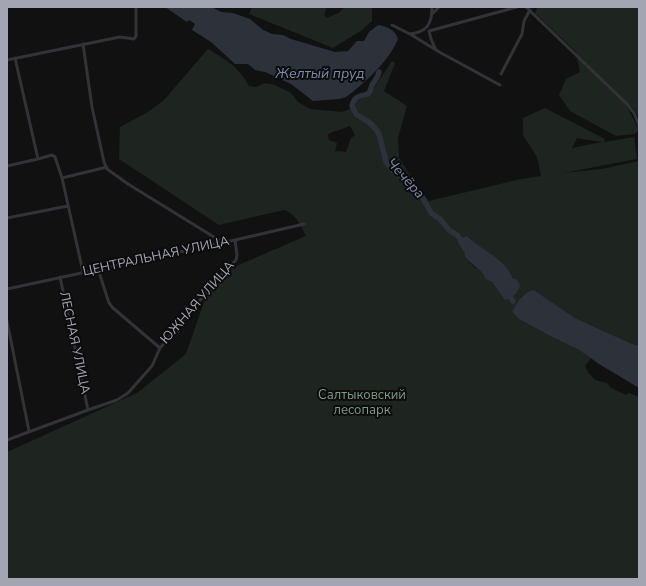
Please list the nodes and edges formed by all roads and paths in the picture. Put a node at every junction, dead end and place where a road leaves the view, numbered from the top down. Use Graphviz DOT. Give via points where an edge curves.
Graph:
graph roads {
  1 [pos="136,7"];
  2 [pos="432,7"];
  3 [pos="440,7"];
  4 [pos="517,7"];
  5 [pos="526,7"];
  6 [pos="530,10"];
  7 [pos="432,14"];
  8 [pos="392,25"];
  9 [pos="427,28"];
  10 [pos="429,31"];
  11 [pos="410,34"];
  12 [pos="83,44"];
  13 [pos="436,50"];
  14 [pos="15,58"];
  15 [pos="7,60"];
  16 [pos="501,74"];
  17 [pos="500,85"];
  18 [pos="639,125"];
  19 [pos="38,159"];
  20 [pos="7,166"];
  21 [pos="107,168"];
  22 [pos="62,178"];
  23 [pos="68,206"];
  24 [pos="7,218"];
  25 [pos="304,224"];
  26 [pos="234,240"];
  27 [pos="222,242"];
  28 [pos="98,269"];
  29 [pos="83,272"];
  30 [pos="60,277"];
  31 [pos="7,289"];
  32 [pos="7,322"];
  33 [pos="160,348"];
  34 [pos="88,410"];
  35 [pos="29,431"];
  36 [pos="7,440"];
  1 -- 12 [label="street" via="134,39 120,37"];
  2 -- 7 [label="street"];
  3 -- 7 [label="street"];
  4 -- 10 [label="street"];
  5 -- 6 [label="street"];
  6 -- 16 [label="street" via="524,21 522,34"];
  6 -- 18 [label="street" via="627,104"];
  7 -- 9 [label="street"];
  8 -- 11 [label="street"];
  9 -- 10 [label="street"];
  9 -- 11 [label="street"];
  10 -- 13 [label="street"];
  11 -- 13 [label="street"];
  12 -- 14 [label="street"];
  12 -- 21 [label="street" via="92,107"];
  13 -- 17 [label="street"];
  14 -- 15 [label="street"];
  14 -- 19 [label="street"];
  19 -- 20 [label="street"];
  19 -- 22 [label="street" via="52,155 55,157"];
  21 -- 22 [label="street"];
  21 -- 27 [label="street" via="128,184"];
  22 -- 23 [label="street"];
  23 -- 24 [label="street"];
  23 -- 29 [label="street"];
  25 -- 26 [label="street, ЦЕНТРАЛЬНАЯ УЛИЦА"];
  26 -- 27 [label="street, ЦЕНТРАЛЬНАЯ УЛИЦА"];
  26 -- 33 [label="street, ЮЖНАЯ УЛИЦА" via="236,260"];
  27 -- 28 [label="street, ЦЕНТРАЛЬНАЯ УЛИЦА"];
  28 -- 29 [label="street, ЦЕНТРАЛЬНАЯ УЛИЦА"];
  28 -- 33 [label="street" via="109,303"];
  29 -- 30 [label="street, ЦЕНТРАЛЬНАЯ УЛИЦА"];
  30 -- 31 [label="street, ЦЕНТРАЛЬНАЯ УЛИЦА"];
  30 -- 34 [label="street, ЛЕСНАЯ УЛИЦА"];
  32 -- 35 [label="street"];
  33 -- 34 [label="street, ЮЖНАЯ УЛИЦА" via="152,366 128,393 117,400"];
  34 -- 35 [label="street, ЮЖНАЯ УЛИЦА"];
  35 -- 36 [label="street, ЮЖНАЯ УЛИЦА"];
}
